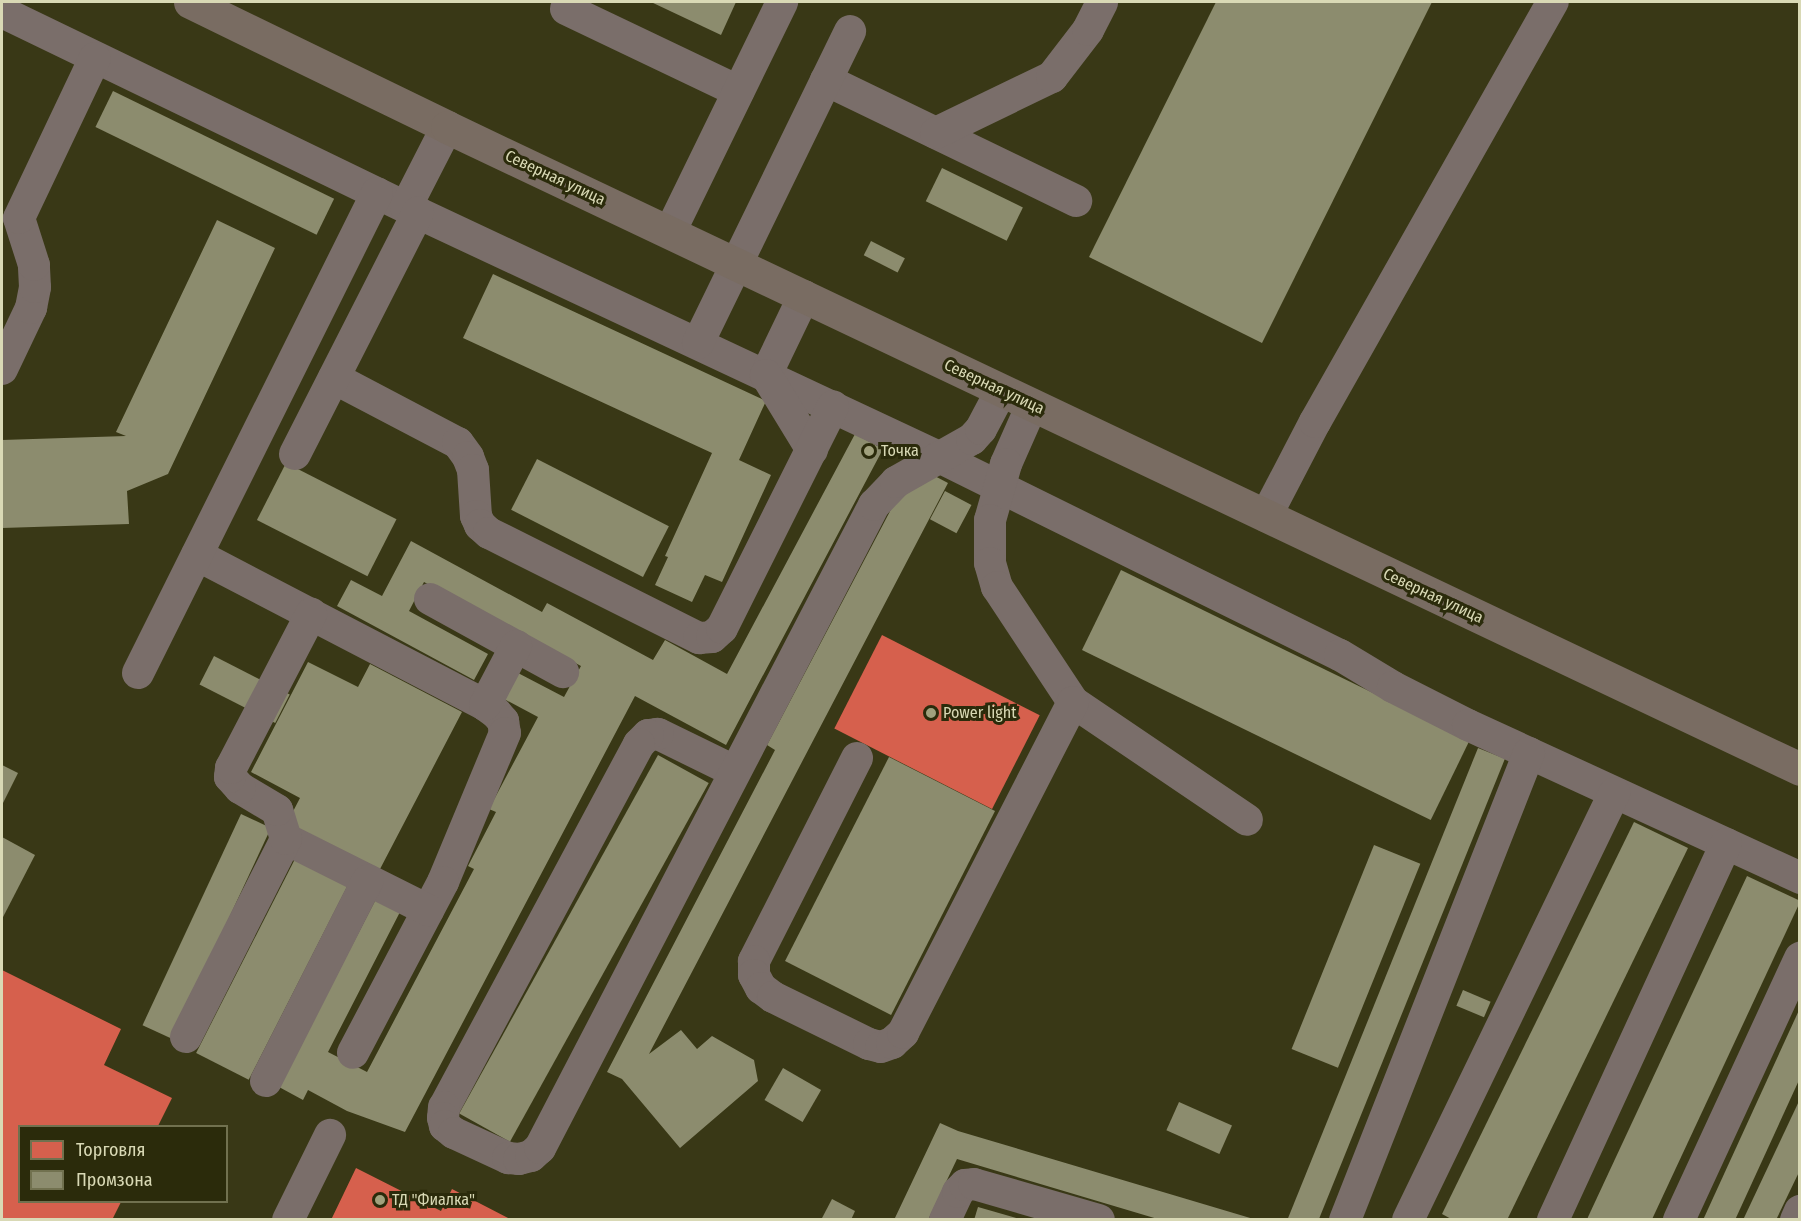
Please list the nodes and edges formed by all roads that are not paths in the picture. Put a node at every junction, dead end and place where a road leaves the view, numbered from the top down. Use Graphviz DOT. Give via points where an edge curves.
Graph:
graph roads {
  1 [pos="190,2"];
  2 [pos="782,2"];
  3 [pos="1102,2"];
  4 [pos="1553,2"];
  5 [pos="566,9"];
  6 [pos="2,12"];
  7 [pos="850,31"];
  8 [pos="95,58"];
  9 [pos="826,80"];
  10 [pos="738,91"];
  11 [pos="447,127"];
  12 [pos="936,134"];
  13 [pos="377,193"];
  14 [pos="1076,201"];
  15 [pos="412,210"];
  16 [pos="10,217"];
  17 [pos="670,232"];
  18 [pos="736,264"];
  19 [pos="804,296"];
  20 [pos="698,343"];
  21 [pos="2,369"];
  22 [pos="766,375"];
  23 [pos="334,378"];
  24 [pos="1001,391"];
  25 [pos="1032,405"];
  26 [pos="833,406"];
  27 [pos="812,450"];
  28 [pos="295,454"];
  29 [pos="939,457"];
  30 [pos="999,487"];
  31 [pos="1266,516"];
  32 [pos="197,555"];
  33 [pos="430,599"];
  34 [pos="311,614"];
  35 [pos="516,646"];
  36 [pos="563,672"];
  37 [pos="138,673"];
  38 [pos="1072,702"];
  39 [pos="485,705"];
  40 [pos="1529,753"];
  41 [pos="857,758"];
  42 [pos="1800,770"];
  43 [pos="734,771"];
  44 [pos="1614,793"];
  45 [pos="1247,820"];
  46 [pos="286,839"];
  47 [pos="1726,844"];
  48 [pos="1800,878"];
  49 [pos="369,880"];
  50 [pos="428,910"];
  51 [pos="1800,958"];
  52 [pos="186,1036"];
  53 [pos="353,1053"];
  54 [pos="266,1082"];
  55 [pos="330,1135"];
  56 [pos="1800,1211"];
  57 [pos="288,1220"];
  58 [pos="945,1220"];
  59 [pos="1099,1220"];
  60 [pos="1345,1220"];
  61 [pos="1408,1220"];
  62 [pos="1553,1220"];
  63 [pos="1679,1220"];
  64 [pos="1796,1220"];
  1 -- 11 [label="main road, Северная улица"];
  2 -- 10 [label="lane"];
  3 -- 12 [label="lane" via="1088,30 1052,77"];
  4 -- 31 [label="lane" via="1314,422"];
  5 -- 10 [label="lane"];
  6 -- 8 [label="lane"];
  7 -- 9 [label="lane"];
  8 -- 13 [label="lane"];
  8 -- 16 [label="lane"];
  9 -- 12 [label="lane"];
  9 -- 18 [label="lane"];
  10 -- 17 [label="lane"];
  11 -- 15 [label="lane"];
  11 -- 17 [label="main road, Северная улица"];
  12 -- 14 [label="lane"];
  13 -- 15 [label="lane"];
  13 -- 32 [label="lane"];
  15 -- 20 [label="lane"];
  15 -- 23 [label="lane"];
  16 -- 21 [label="lane" via="34,265 35,287 31,308"];
  17 -- 18 [label="main road, Северная улица"];
  18 -- 19 [label="main road, Северная улица"];
  18 -- 20 [label="lane"];
  19 -- 22 [label="lane"];
  19 -- 24 [label="main road, Северная улица"];
  20 -- 22 [label="lane"];
  22 -- 26 [label="lane"];
  22 -- 27 [label="lane"];
  23 -- 27 [label="lane" via="458,443 473,470 476,516 489,533 699,638 712,637 722,628"];
  23 -- 28 [label="lane"];
  24 -- 25 [label="main road, Северная улица"];
  24 -- 29 [label="lane" via="972,439"];
  25 -- 30 [label="lane"];
  25 -- 31 [label="main road, Северная улица"];
  26 -- 27 [label="lane"];
  26 -- 29 [label="lane"];
  29 -- 30 [label="lane"];
  29 -- 43 [label="lane" via="896,482 874,505"];
  30 -- 38 [label="lane" via="988,541 998,587"];
  30 -- 40 [label="lane"];
  31 -- 42 [label="main road, Северная улица"];
  32 -- 34 [label="lane"];
  32 -- 37 [label="lane"];
  33 -- 35 [label="lane"];
  34 -- 39 [label="lane"];
  34 -- 46 [label="lane" via="231,768 230,777 240,789 277,810"];
  35 -- 36 [label="lane"];
  35 -- 39 [label="lane"];
  38 -- 41 [label="lane" via="903,1033 892,1044 881,1047 773,997 761,988 754,975 754,961"];
  38 -- 45 [label="lane"];
  39 -- 50 [label="lane" via="496,712 505,733"];
  40 -- 44 [label="lane"];
  40 -- 60 [label="lane"];
  43 -- 43 [label="lane" via="540,1148 531,1156 508,1158 445,1126 444,1107 639,744 648,735 658,734"];
  44 -- 47 [label="lane"];
  44 -- 61 [label="lane"];
  46 -- 49 [label="lane"];
  46 -- 52 [label="lane"];
  47 -- 48 [label="lane"];
  47 -- 62 [label="lane"];
  49 -- 50 [label="lane"];
  49 -- 54 [label="lane"];
  50 -- 53 [label="lane"];
  51 -- 63 [label="lane"];
  55 -- 57 [label="lane"];
  56 -- 64 [label="lane"];
  58 -- 59 [label="lane" via="958,1192 965,1185 974,1184"];
}
